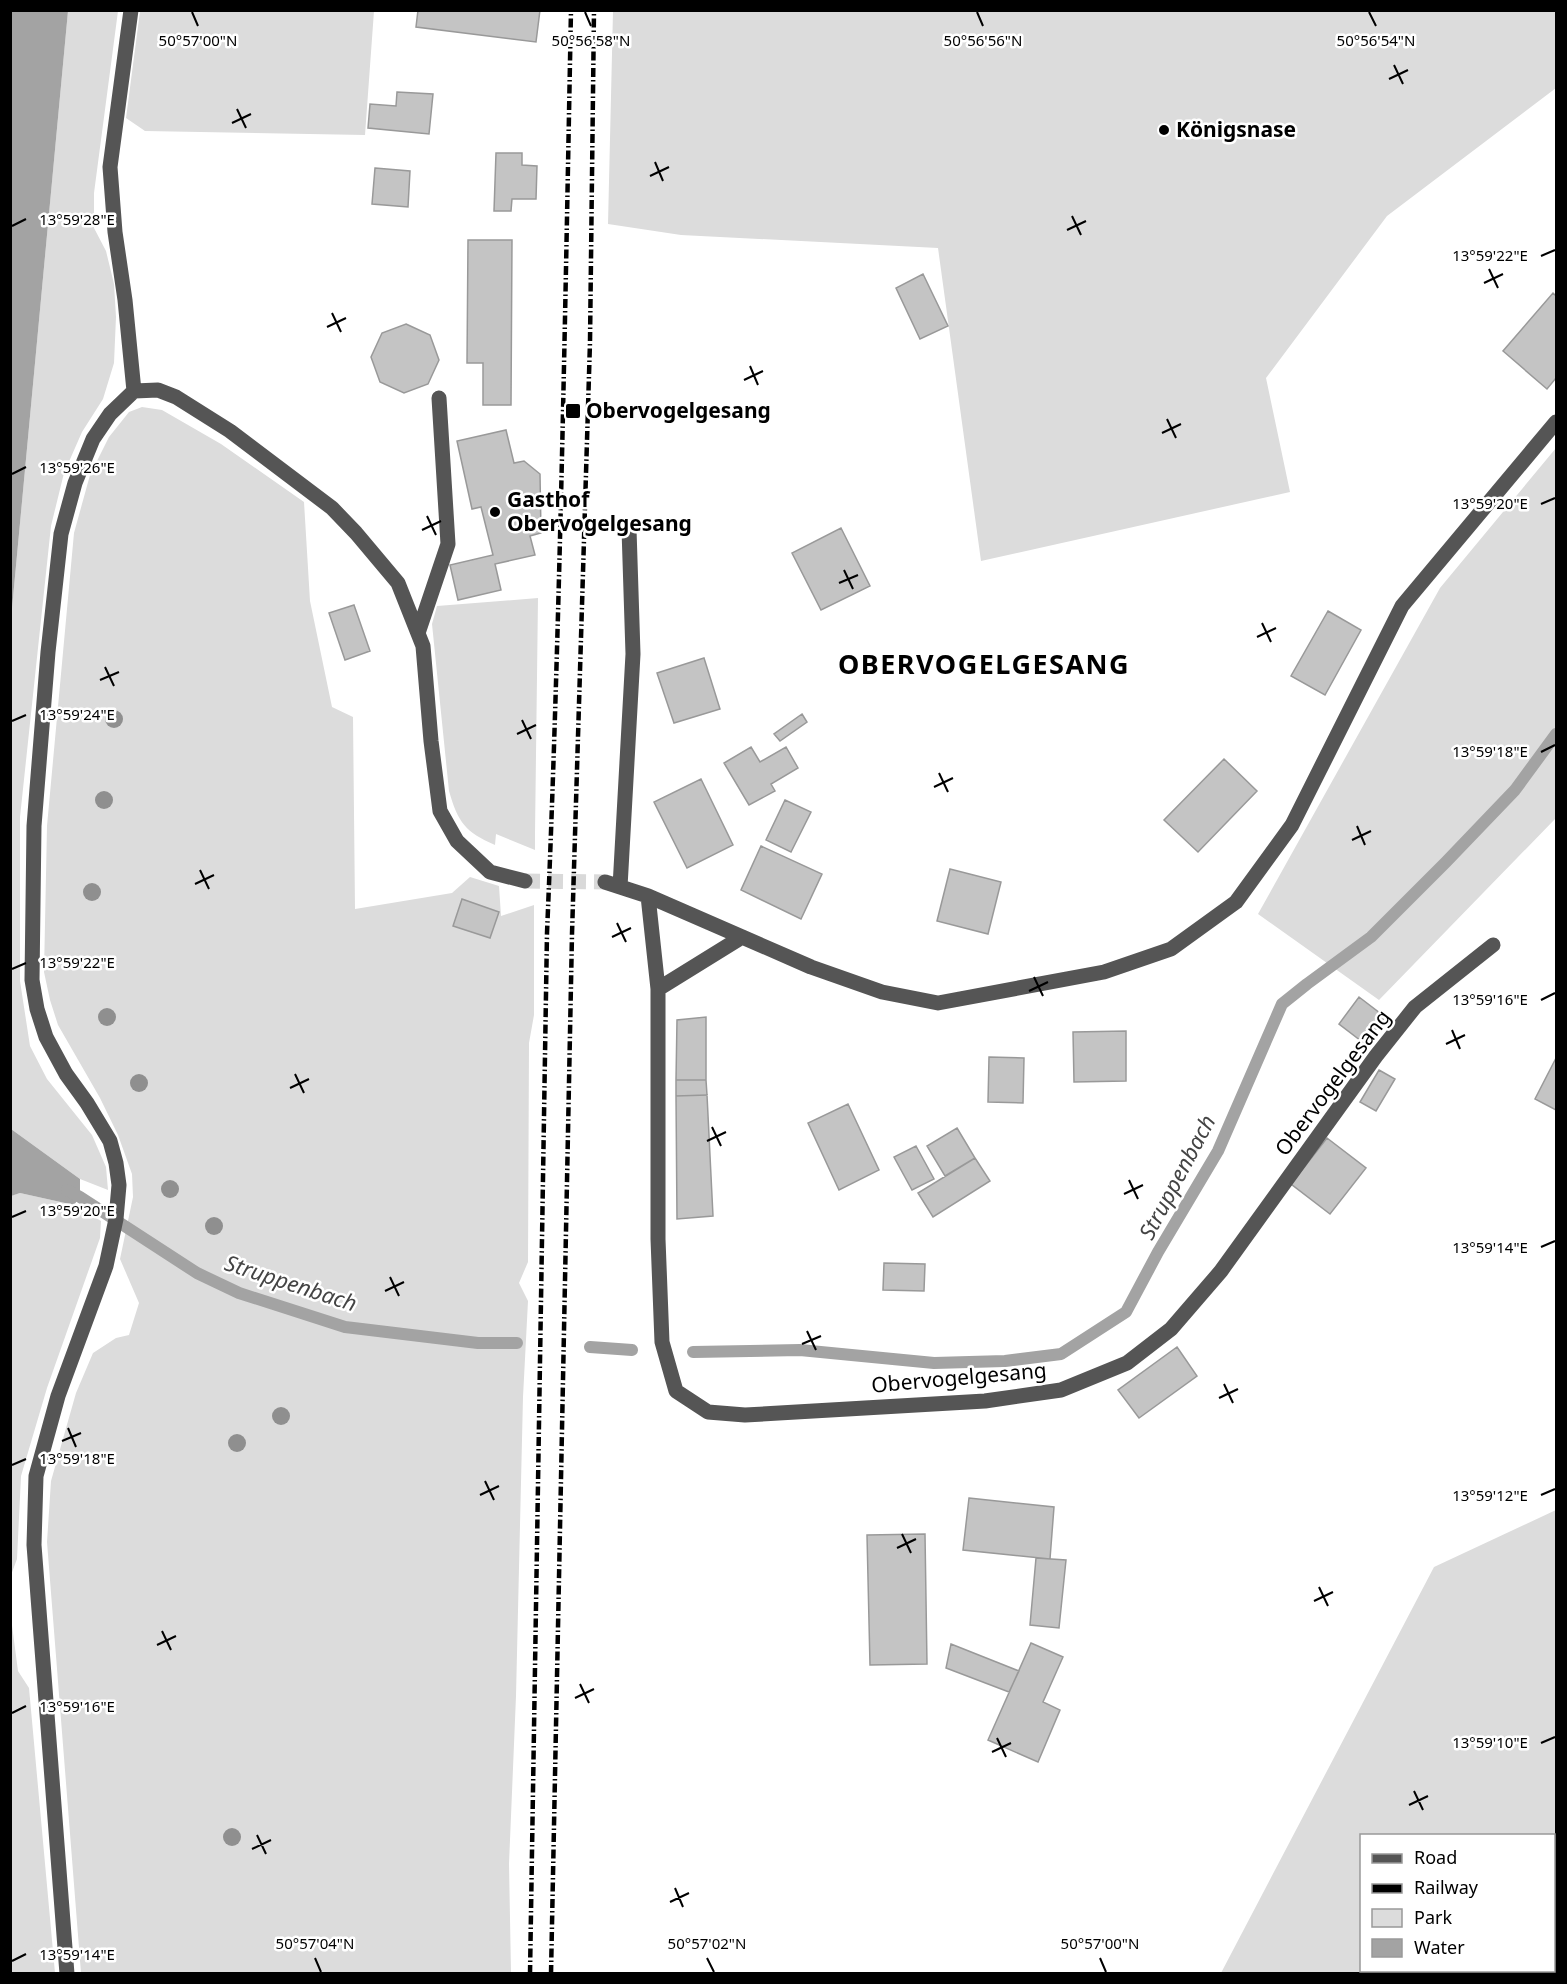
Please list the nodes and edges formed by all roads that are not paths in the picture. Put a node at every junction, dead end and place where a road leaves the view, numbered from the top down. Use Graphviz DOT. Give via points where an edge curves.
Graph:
graph roads {
  1 [pos="131,10"];
  2 [pos="134,391"];
  3 [pos="439,398"];
  4 [pos="1557,423"];
  5 [pos="629,529"];
  6 [pos="418,633"];
  7 [pos="525,881"];
  8 [pos="605,882"];
  9 [pos="620,887"];
  10 [pos="648,896"];
  11 [pos="742,936"];
  12 [pos="1493,945"];
  13 [pos="658,989"];
  14 [pos="67,1974"];
  1 -- 2 [label="street" via="110,167"];
  2 -- 6 [label="street" via="158,390 176,397 230,431 332,508 398,584"];
  2 -- 14 [label="street" via="110,414 93,439 75,483 61,534 34,826 32,980 37,1009 46,1037 66,1074 110,1141 119,1185 106,1266 58,1396 36,1476 34,1545"];
  3 -- 6 [label="street" via="448,544"];
  4 -- 11 [label="street" via="1402,606 1292,825 1236,902 1172,949 1104,972 938,1003 882,992 811,968"];
  5 -- 9 [label="street" via="633,654"];
  6 -- 7 [label="street" via="423,646 440,811 457,841 490,872"];
  8 -- 9 [label="street"];
  9 -- 10 [label="street"];
  10 -- 11 [label="street"];
  10 -- 13 [label="street, Obervogelgesang"];
  11 -- 13 [label="street"];
  12 -- 13 [label="street, Obervogelgesang" via="1415,1007 1221,1271 1172,1329 1127,1363 1061,1390 985,1401 745,1415 708,1412 676,1391 662,1342"];
}
